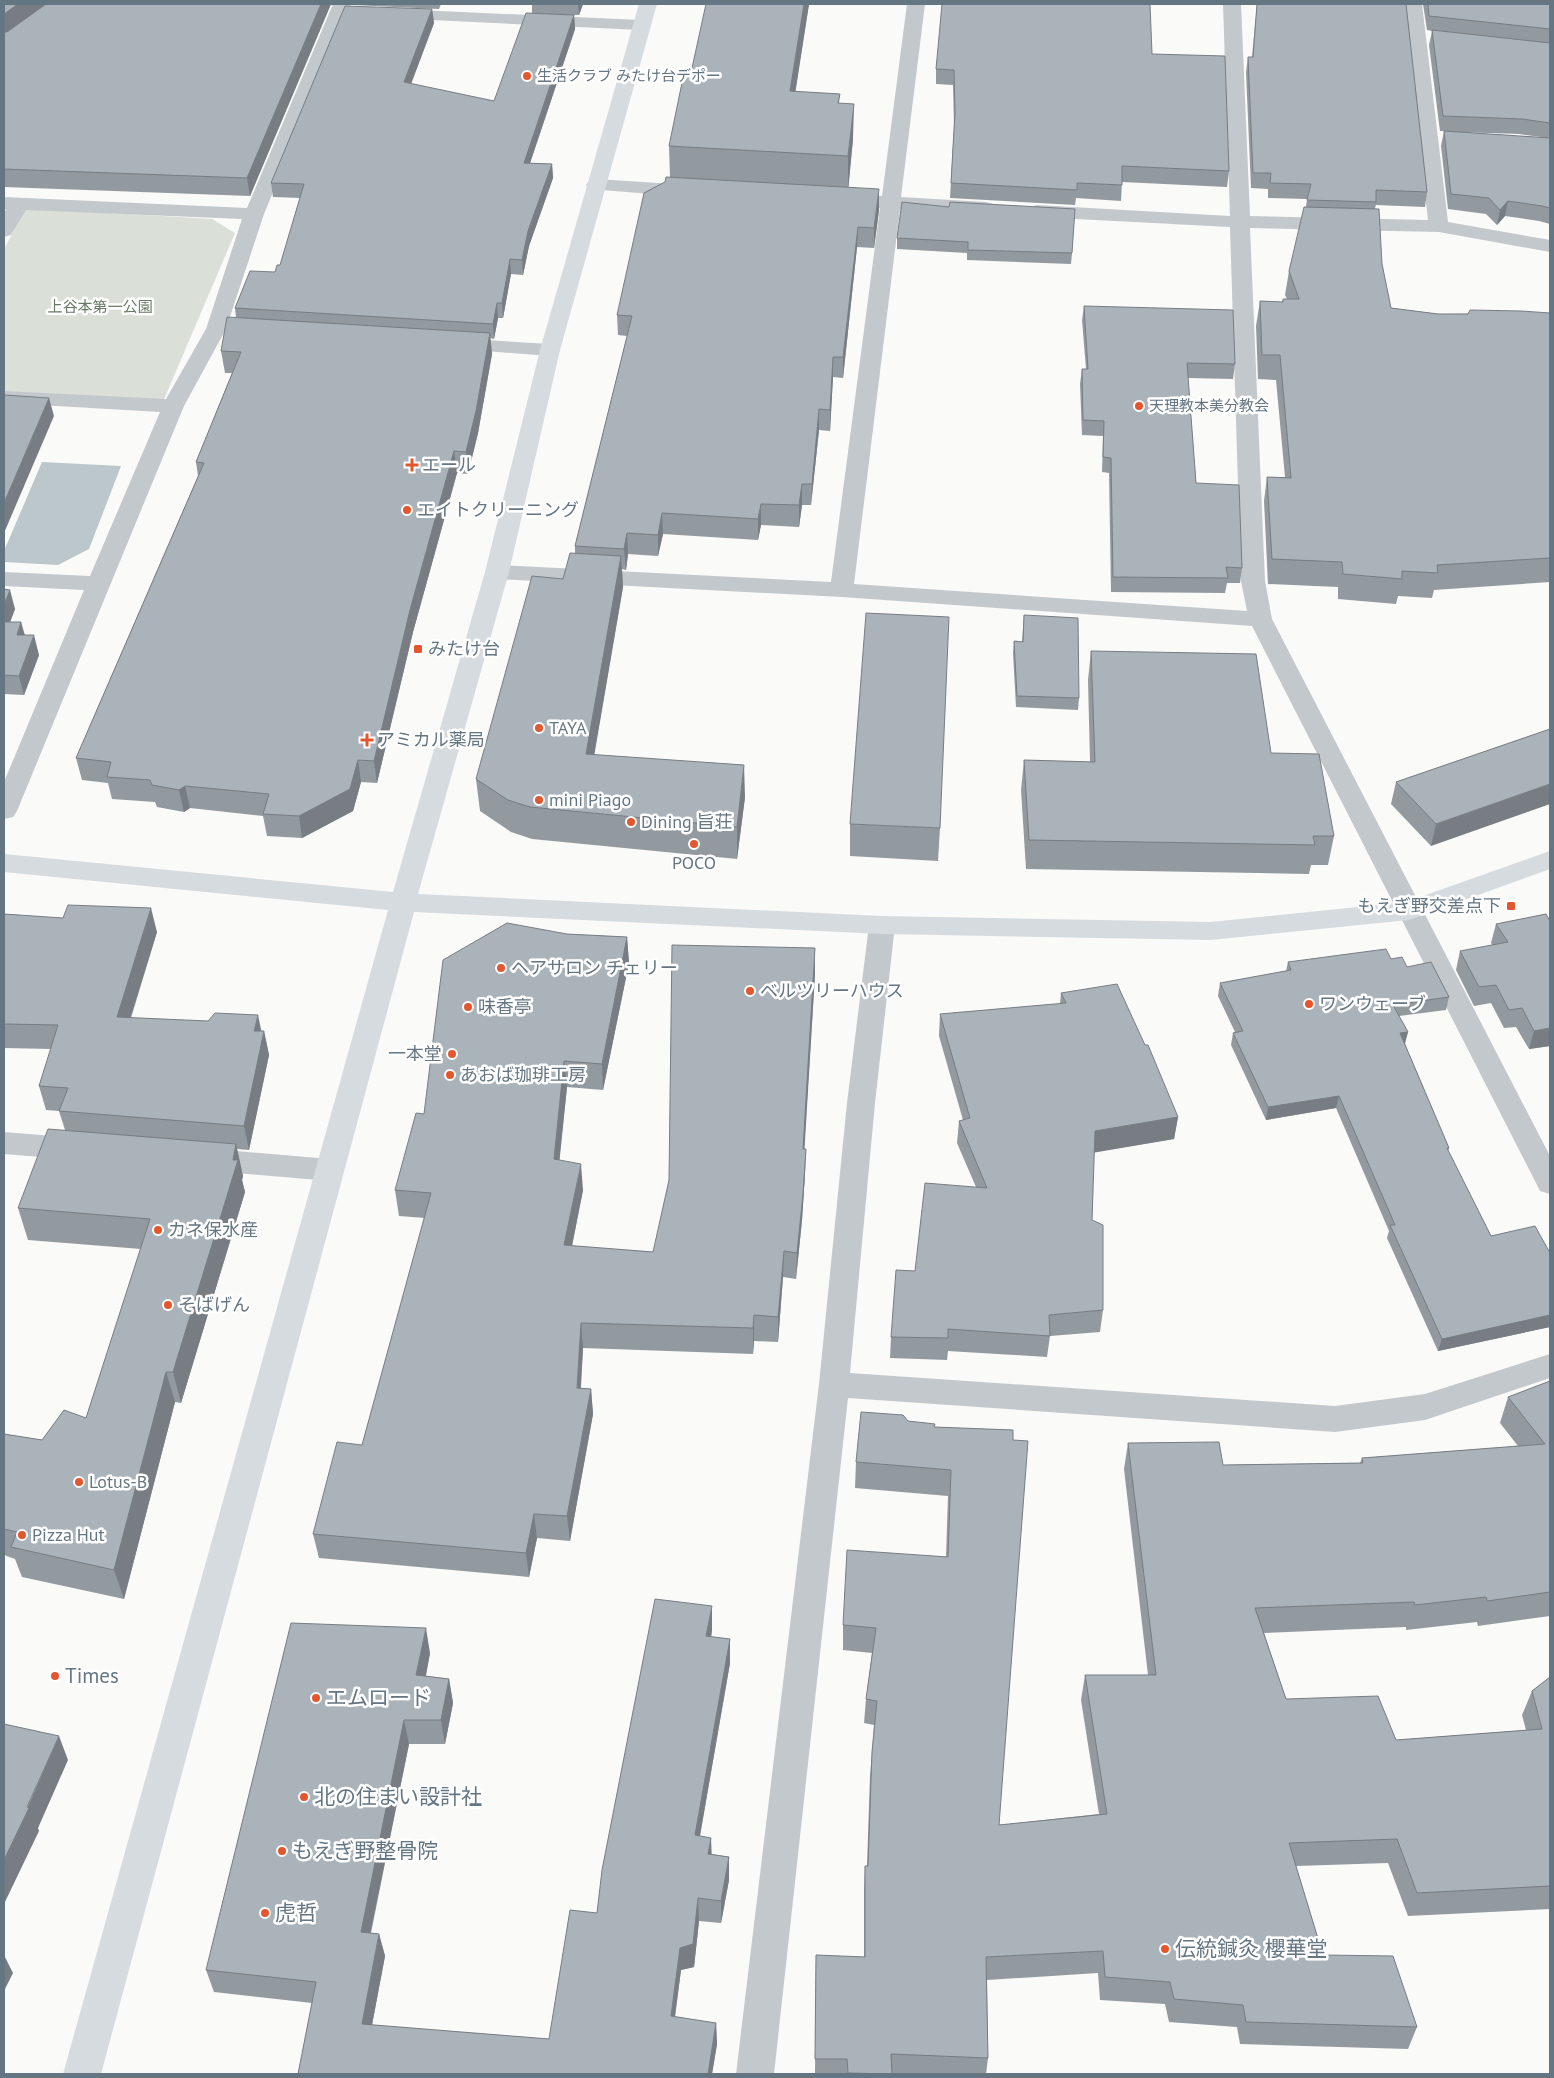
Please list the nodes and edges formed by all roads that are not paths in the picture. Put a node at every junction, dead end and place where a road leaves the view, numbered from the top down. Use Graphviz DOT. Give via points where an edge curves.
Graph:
graph roads {
  1 [pos="648,4"];
  2 [pos="916,4"];
  3 [pos="1232,4"];
  4 [pos="1413,4"];
  5 [pos="346,10"];
  6 [pos="378,14"];
  7 [pos="641,25"];
  8 [pos="1417,37"];
  9 [pos="1437,39"];
  10 [pos="596,185"];
  11 [pos="704,192"];
  12 [pos="822,198"];
  13 [pos="891,202"];
  14 [pos="11,203"];
  15 [pos="1000,209"];
  16 [pos="1020,210"];
  17 [pos="254,214"];
  18 [pos="1239,222"];
  19 [pos="1438,226"];
  20 [pos="4,231"];
  21 [pos="1550,246"];
  22 [pos="432,343"];
  23 [pos="550,350"];
  24 [pos="4,397"];
  25 [pos="173,406"];
  26 [pos="496,572"];
  27 [pos="4,579"];
  28 [pos="99,584"];
  29 [pos="842,590"];
  30 [pos="1260,619"];
  31 [pos="4,811"];
  32 [pos="1550,860"];
  33 [pos="4,863"];
  34 [pos="403,902"];
  35 [pos="1409,911"];
  36 [pos="882,925"];
  37 [pos="4,1143"];
  38 [pos="103,1151"];
  39 [pos="172,1157"];
  40 [pos="330,1170"];
  41 [pos="1550,1183"];
  42 [pos="1550,1366"];
  43 [pos="834,1384"];
  44 [pos="82,2074"];
  45 [pos="755,2074"];
  1 -- 7 [label="street"];
  2 -- 13 [label="street"];
  3 -- 18 [label="street"];
  4 -- 8 [label="street"];
  5 -- 17 [label="street"];
  6 -- 7 [label="street"];
  7 -- 10 [label="street"];
  8 -- 9 [label="street"];
  8 -- 19 [label="street" via="1436,138"];
  10 -- 11 [label="street"];
  10 -- 23 [label="street"];
  12 -- 13 [label="street"];
  13 -- 15 [label="street"];
  13 -- 29 [label="street"];
  14 -- 17 [label="street"];
  14 -- 20 [label="street"];
  16 -- 18 [label="street"];
  17 -- 25 [label="street" via="225,330"];
  18 -- 19 [label="street"];
  18 -- 30 [label="street" via="1253,581"];
  19 -- 21 [label="street"];
  22 -- 23 [label="street"];
  23 -- 26 [label="street"];
  24 -- 25 [label="street"];
  25 -- 28 [label="street"];
  26 -- 29 [label="street"];
  26 -- 34 [label="street"];
  27 -- 28 [label="street"];
  28 -- 31 [label="street"];
  29 -- 30 [label="street"];
  30 -- 35 [label="street"];
  32 -- 35 [label="street"];
  33 -- 34 [label="street"];
  34 -- 36 [label="street"];
  34 -- 40 [label="street"];
  35 -- 36 [label="street" via="1211,931"];
  35 -- 41 [label="street"];
  36 -- 43 [label="street"];
  37 -- 38 [label="street"];
  39 -- 40 [label="street"];
  40 -- 44 [label="street"];
  42 -- 43 [label="street" via="1425,1408 1335,1418"];
  43 -- 45 [label="street"];
}
